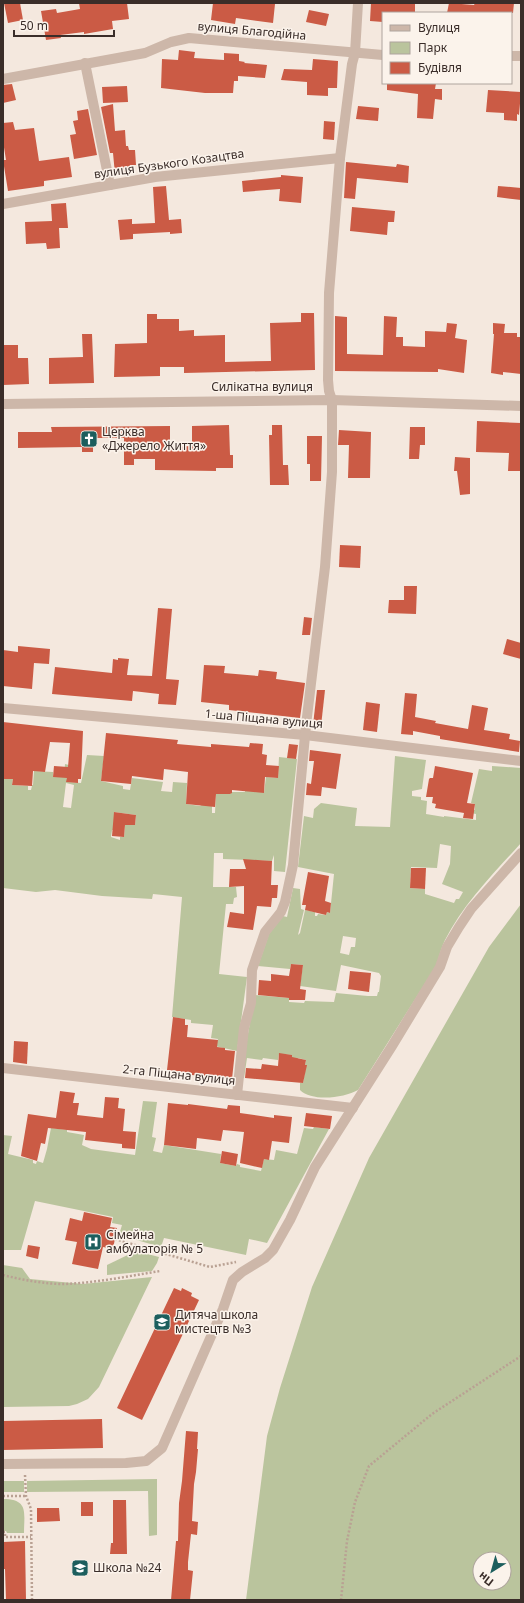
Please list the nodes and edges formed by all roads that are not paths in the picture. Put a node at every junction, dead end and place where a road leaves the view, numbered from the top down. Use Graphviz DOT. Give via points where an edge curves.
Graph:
graph roads {
  1 [pos="358,3"];
  2 [pos="355,53"];
  3 [pos="382,54"];
  4 [pos="85,63"];
  5 [pos="3,79"];
  6 [pos="340,158"];
  7 [pos="110,185"];
  8 [pos="3,204"];
  9 [pos="332,400"];
  10 [pos="3,404"];
  11 [pos="521,406"];
  12 [pos="3,708"];
  13 [pos="305,735"];
  14 [pos="521,761"];
  15 [pos="521,853"];
  16 [pos="3,1068"];
  17 [pos="237,1095"];
  18 [pos="353,1108"];
  19 [pos="3,1464"];
  1 -- 2 [label="street"];
  2 -- 3 [label="street, вулиця Благодійна"];
  2 -- 4 [label="street, вулиця Благодійна" via="189,38 170,42 145,53"];
  2 -- 6 [label="street"];
  4 -- 5 [label="street, вулиця Благодійна"];
  4 -- 7 [label="street"];
  6 -- 7 [label="street, вулиця Бузького Козацтва" via="155,177"];
  6 -- 9 [label="street" via="329,293 328,380"];
  7 -- 8 [label="street, вулиця Бузького Козацтва"];
  9 -- 10 [label="street, Силікатна вулиця"];
  9 -- 11 [label="street, Силікатна вулиця"];
  9 -- 13 [label="street" via="332,472 326,567"];
  12 -- 13 [label="street, 1-ша Піщана вулиця"];
  13 -- 14 [label="street, 1-ша Піщана вулиця"];
  13 -- 17 [label="street" via="293,865 283,907 265,932 252,970 251,1003 244,1028"];
  15 -- 18 [label="street" via="458,927 440,967"];
  16 -- 17 [label="street, 2-га Піщана вулиця"];
  17 -- 18 [label="street, 2-га Піщана вулиця"];
  18 -- 19 [label="street" via="315,1167 273,1250 233,1280 223,1309 162,1448 146,1461"];
}
